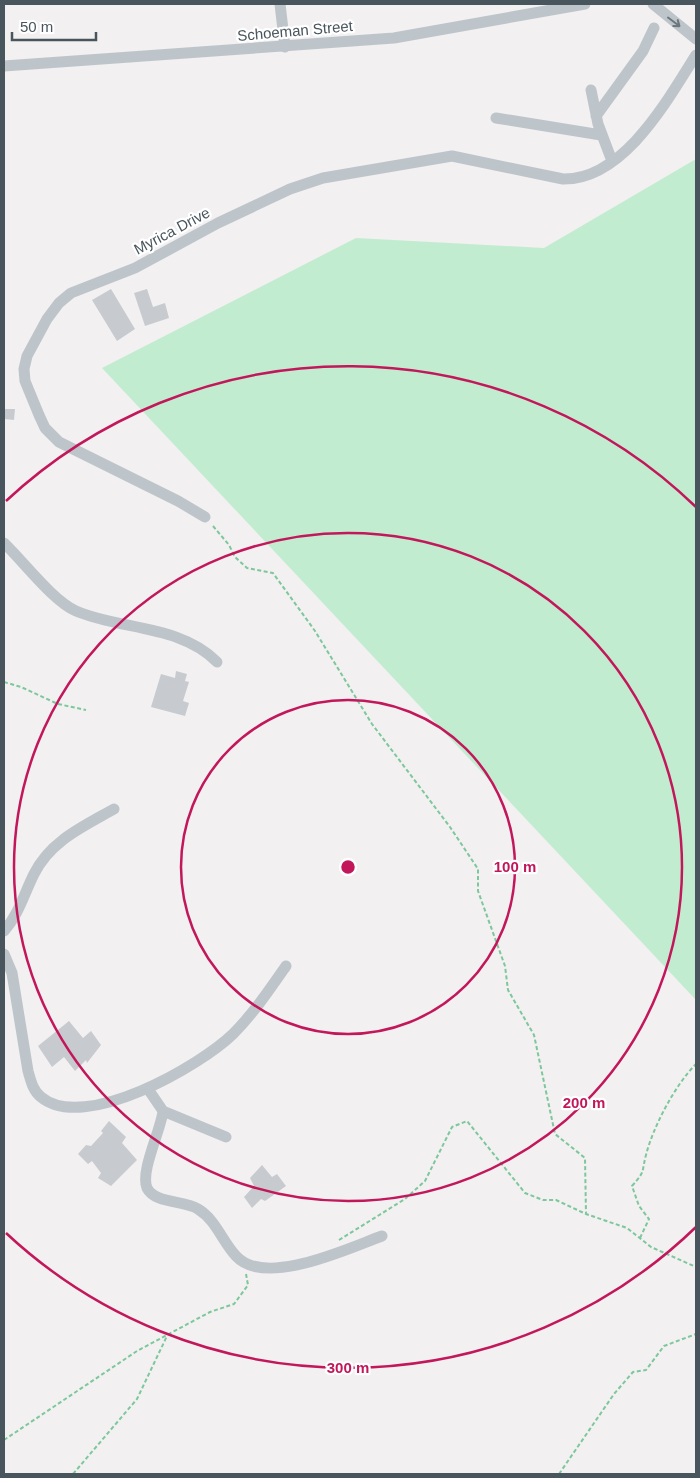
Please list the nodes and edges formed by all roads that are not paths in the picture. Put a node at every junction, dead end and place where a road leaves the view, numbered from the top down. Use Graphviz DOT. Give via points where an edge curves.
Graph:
graph roads {
  1 [pos="280,4"];
  2 [pos="585,4"];
  3 [pos="653,4"];
  4 [pos="654,28"];
  5 [pos="696,39"];
  6 [pos="284,47"];
  7 [pos="696,55"];
  8 [pos="4,66"];
  9 [pos="591,90"];
  10 [pos="596,116"];
  11 [pos="496,118"];
  12 [pos="601,135"];
  13 [pos="612,161"];
  14 [pos="205,517"];
  15 [pos="4,543"];
  16 [pos="217,662"];
  17 [pos="114,809"];
  18 [pos="4,931"];
  19 [pos="4,954"];
  20 [pos="286,966"];
  21 [pos="148,1089"];
  22 [pos="163,1111"];
  23 [pos="226,1136"];
  24 [pos="382,1236"];
  1 -- 6 [label="street"];
  2 -- 6 [label="street, Schoeman Street" via="432,33"];
  3 -- 5 [label="street, one-way"];
  4 -- 10 [label="street" via="643,51"];
  6 -- 8 [label="street, Schoeman Street"];
  7 -- 13 [label="street, Myrica Drive" via="651,124"];
  9 -- 10 [label="street"];
  10 -- 12 [label="street"];
  11 -- 12 [label="street"];
  12 -- 13 [label="street"];
  13 -- 14 [label="street, Myrica Drive" via="575,179 518,171 452,156 323,178 290,189 218,223 135,268 71,293 59,303 27,356 24,369 25,382 46,428 59,442"];
  15 -- 16 [label="street" via="74,610 178,638 199,646"];
  17 -- 18 [label="street" via="57,843 35,872 15,918"];
  19 -- 21 [label="street" via="12,973 28,1071 32,1086 42,1098 52,1104 76,1108"];
  20 -- 21 [label="street" via="232,1035 177,1075"];
  21 -- 22 [label="street"];
  22 -- 23 [label="street"];
  22 -- 24 [label="street" via="146,1172 147,1187 151,1193 200,1210 244,1262 265,1269 285,1269"];
}
